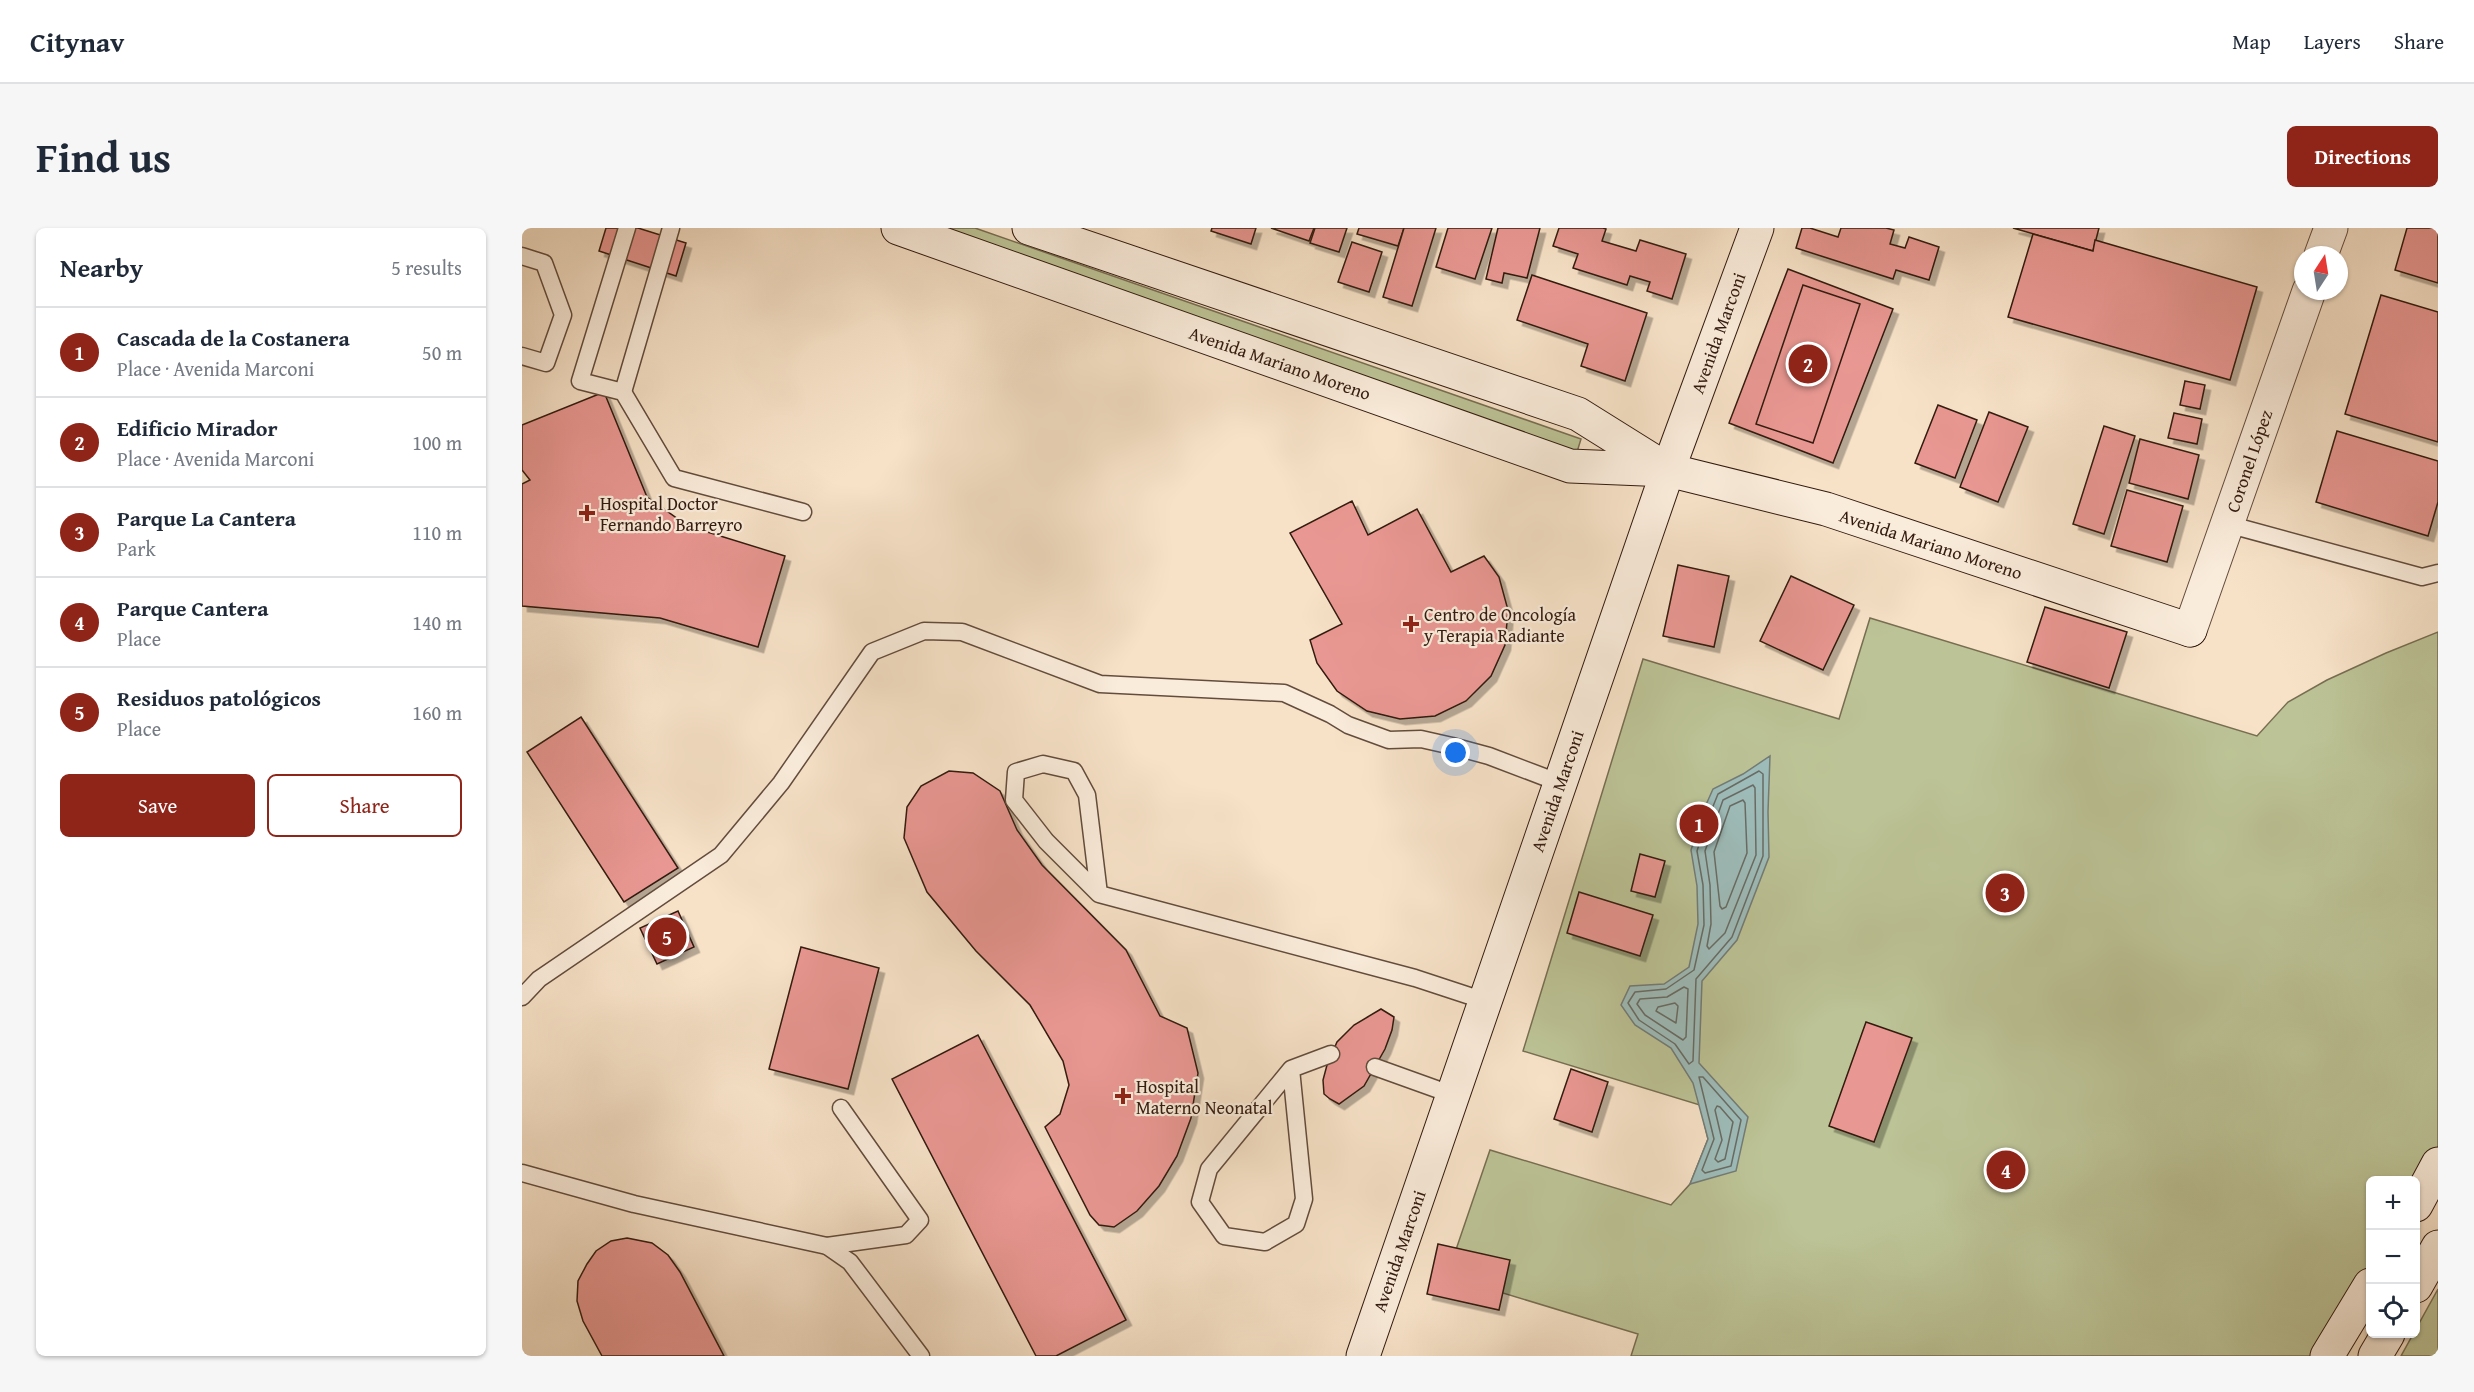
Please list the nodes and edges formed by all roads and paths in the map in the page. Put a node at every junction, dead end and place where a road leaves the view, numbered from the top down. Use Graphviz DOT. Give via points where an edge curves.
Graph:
graph roads {
  1 [pos="627,228"];
  2 [pos="671,228"];
  3 [pos="898,228"];
  4 [pos="1029,228"];
  5 [pos="1757,228"];
  6 [pos="2331,228"];
  7 [pos="2324,246"];
  8 [pos="522,256"];
  9 [pos="2306,300"];
  10 [pos="522,356"];
  11 [pos="623,392"];
  12 [pos="1668,470"];
  13 [pos="803,512"];
  14 [pos="2227,524"];
  15 [pos="2438,573"];
  16 [pos="2190,630"];
  17 [pos="1560,783"];
  18 [pos="1099,894"];
  19 [pos="522,997"];
  20 [pos="1485,1001"];
  21 [pos="1331,1054"];
  22 [pos="1375,1067"];
  23 [pos="1290,1069"];
  24 [pos="1453,1095"];
  25 [pos="841,1108"];
  26 [pos="2438,1164"];
  27 [pos="522,1173"];
  28 [pos="2420,1196"];
  29 [pos="827,1246"];
  30 [pos="2438,1247"];
  31 [pos="2416,1284"];
  32 [pos="2366,1292"];
  33 [pos="2386,1338"];
  34 [pos="921,1356"];
  35 [pos="1363,1356"];
  36 [pos="2327,1356"];
  37 [pos="2375,1356"];
  1 -- 11 [label="lane" via="580,381"];
  2 -- 11 [label="lane"];
  3 -- 12 [label="main road, Avenida Mariano Moreno" via="1570,466"];
  4 -- 12 [label="main road, Avenida Mariano Moreno" via="1578,414"];
  5 -- 12 [label="main road, Avenida Marconi"];
  6 -- 7 [label="main road"];
  8 -- 10 [label="lane" via="544,263 563,315 546,363"];
  9 -- 14 [label="main road, Coronel López"];
  11 -- 13 [label="lane" via="674,478"];
  12 -- 16 [label="main road, Avenida Mariano Moreno" via="1826,509"];
  12 -- 17 [label="main road, Avenida Marconi"];
  14 -- 15 [label="lane" via="2422,577"];
  14 -- 16 [label="main road, Coronel López"];
  17 -- 19 [label="lane" via="1452,746 1421,739 1389,740 1348,725 1284,693 1100,684 962,632 924,630 872,652 781,783 721,855 539,979"];
  17 -- 20 [label="main road, Avenida Marconi"];
  18 -- 18 [label="lane" via="1046,841 1014,800 1017,772 1043,764 1074,771 1087,795"];
  18 -- 20 [label="lane" via="1415,978"];
  20 -- 24 [label="main road, Avenida Marconi"];
  21 -- 23 [label="lane"];
  22 -- 24 [label="lane"];
  23 -- 23 [label="lane" via="1209,1169 1200,1202 1224,1236 1265,1242 1296,1224 1304,1199"];
  24 -- 35 [label="main road, Avenida Marconi"];
  25 -- 29 [label="lane" via="920,1220 906,1235"];
  26 -- 28 [label="main road"];
  27 -- 29 [label="lane" via="634,1204"];
  29 -- 34 [label="lane" via="850,1262"];
  30 -- 31 [label="main road"];
  32 -- 36 [label="main road"];
  33 -- 37 [label="main road"];
}
